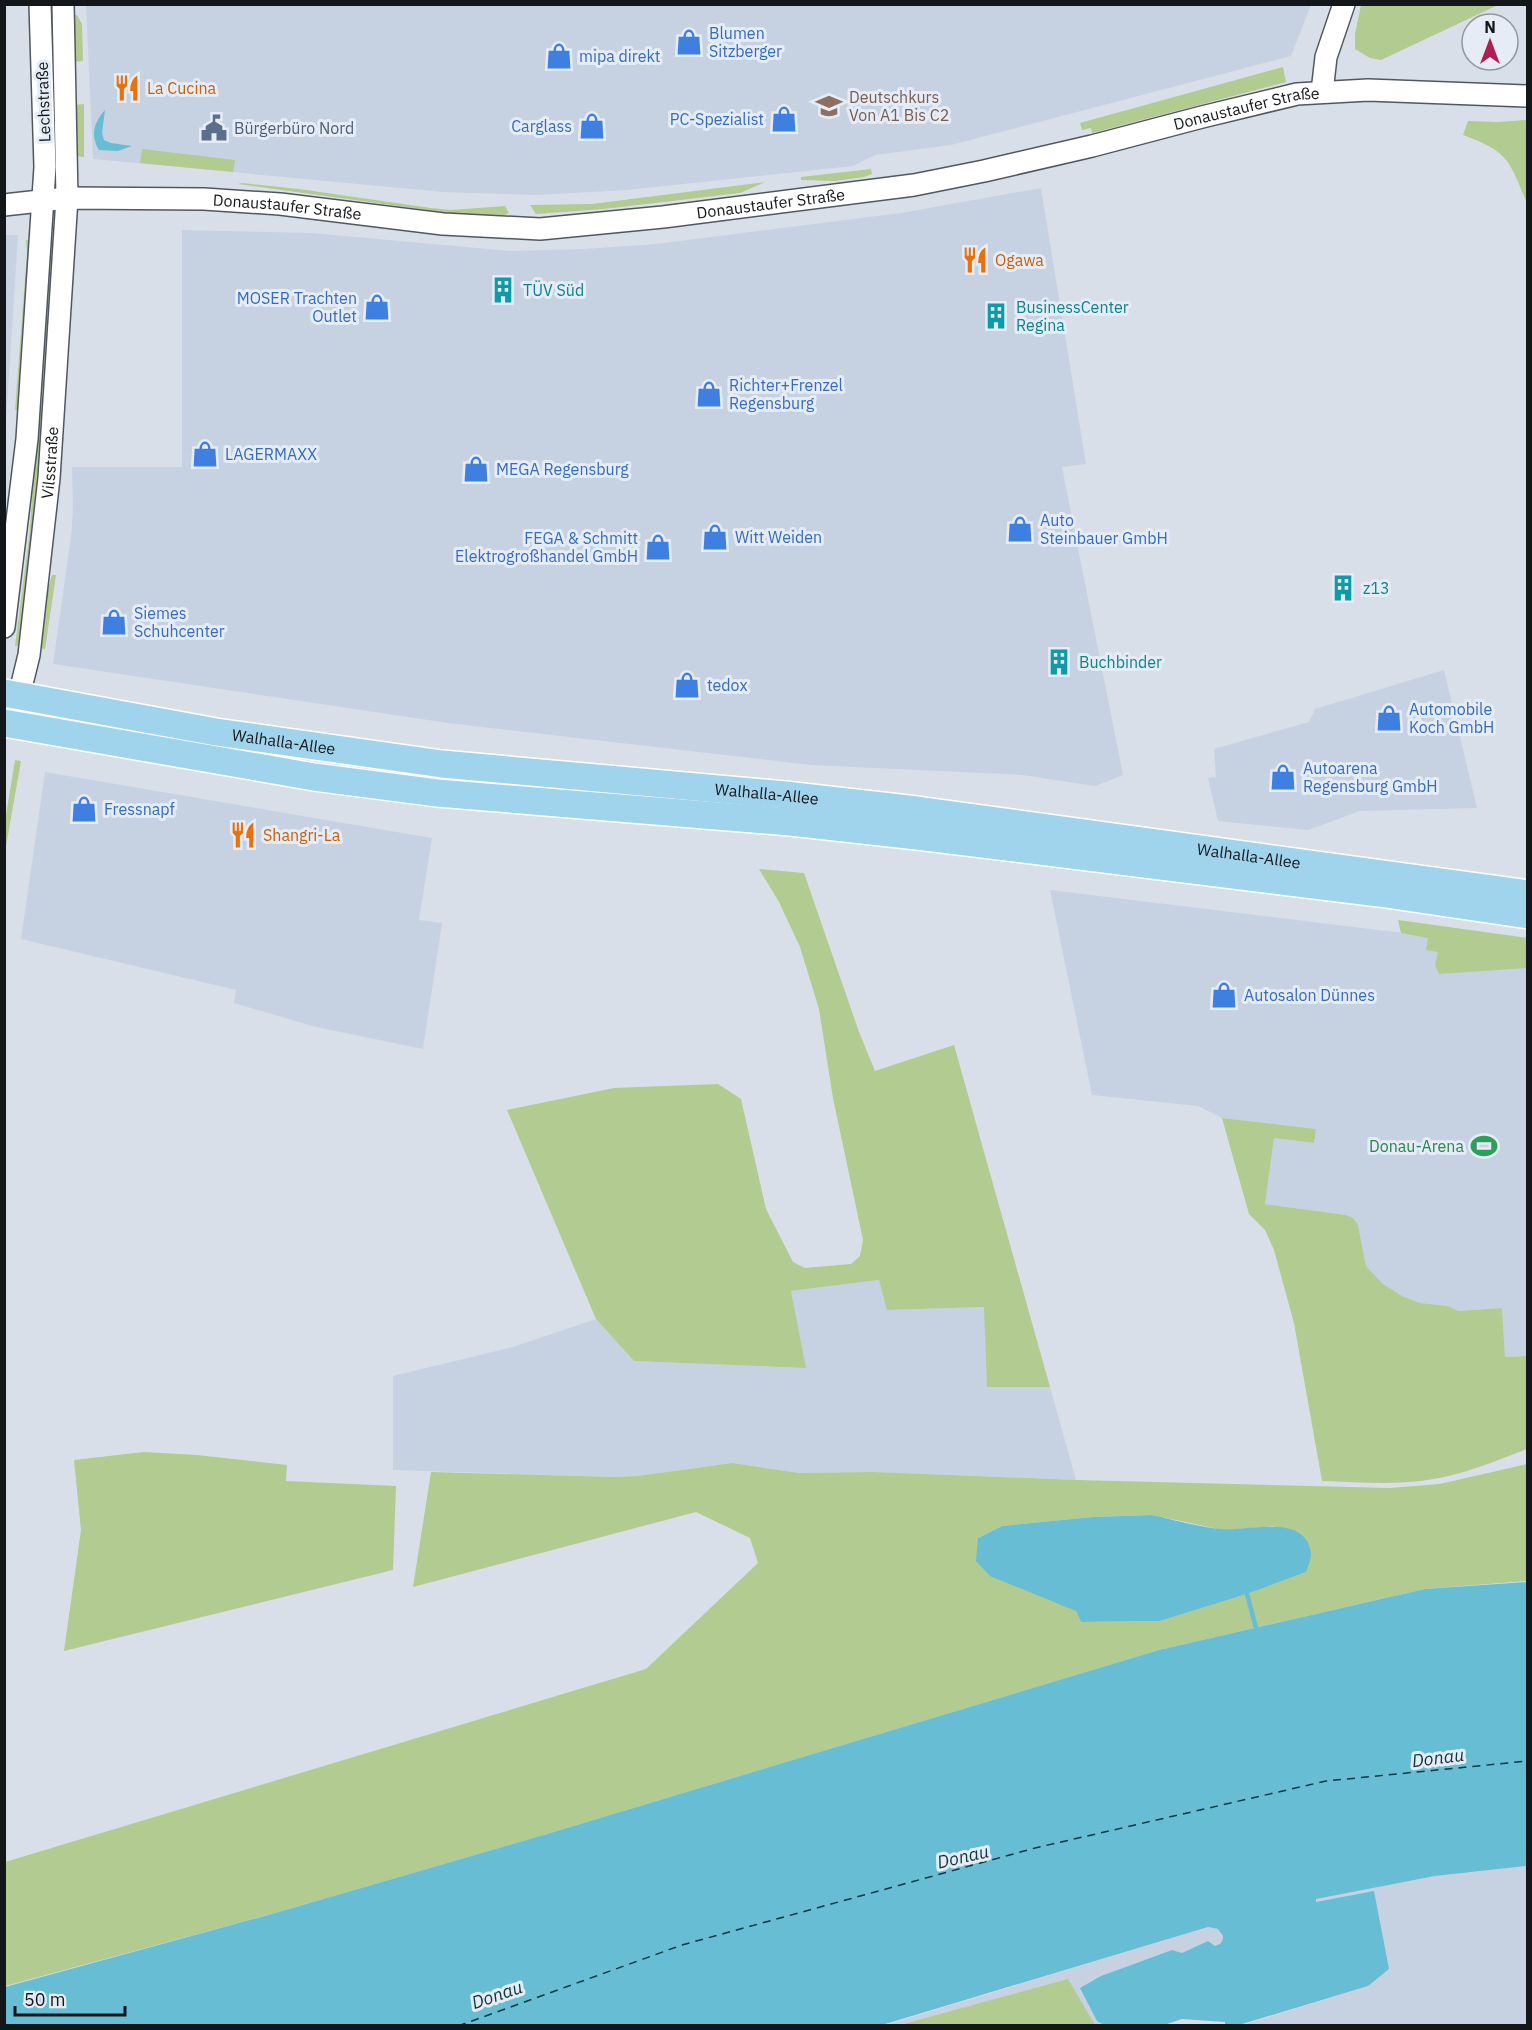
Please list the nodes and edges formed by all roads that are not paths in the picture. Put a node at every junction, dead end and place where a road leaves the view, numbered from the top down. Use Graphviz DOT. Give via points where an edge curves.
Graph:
graph roads {
  1 [pos="40,4"];
  2 [pos="63,4"];
  3 [pos="1344,4"];
  4 [pos="1322,92"];
  5 [pos="1527,96"];
  6 [pos="67,198"];
  7 [pos="42,200"];
  8 [pos="4,205"];
  9 [pos="4,627"];
  10 [pos="12,694"];
  11 [pos="5,723"];
  12 [pos="1527,894"];
  13 [pos="1527,915"];
  1 -- 7 [label="street, Lechstraße" via="45,167"];
  2 -- 6 [label="street, Lechstraße"];
  3 -- 4 [label="street" via="1326,57"];
  4 -- 5 [label="street, Donaustaufer Straße" via="1389,90"];
  4 -- 6 [label="street, Donaustaufer Straße" via="1277,99 1085,148 914,185 540,230 224,200"];
  6 -- 7 [label="street, Donaustaufer Straße"];
  6 -- 10 [label="street, Vilsstraße" via="41,565 29,655"];
  7 -- 8 [label="street, Donaustaufer Straße"];
  7 -- 9 [label="street, Vilsstraße" via="27,439"];
  10 -- 11 [label="street, Vilsstraße"];
  10 -- 12 [label="main road, Walhalla-Allee" via="216,732 442,764 917,810"];
  11 -- 13 [label="main road, Walhalla-Allee" via="314,777 436,793 917,836"];
}
